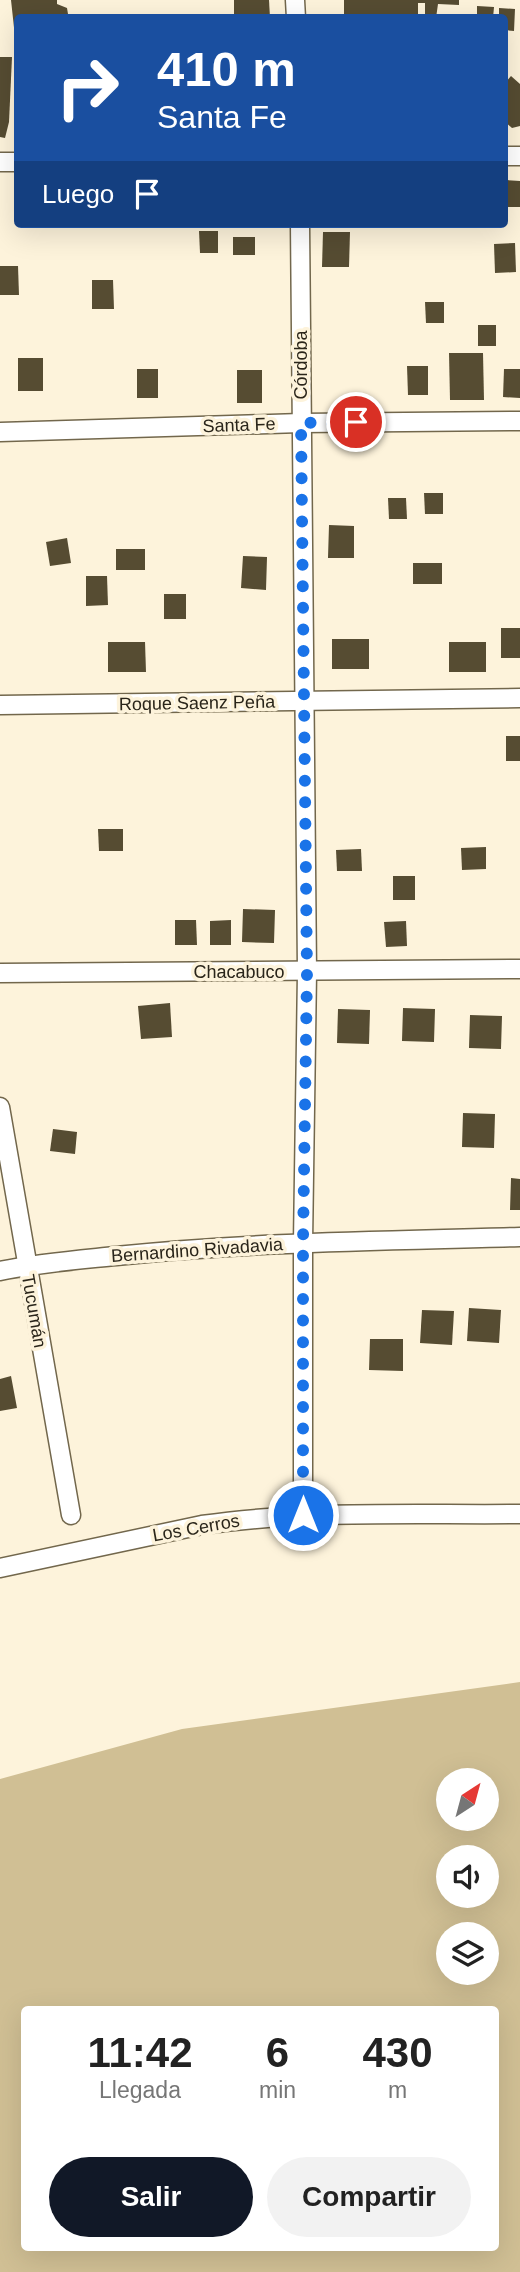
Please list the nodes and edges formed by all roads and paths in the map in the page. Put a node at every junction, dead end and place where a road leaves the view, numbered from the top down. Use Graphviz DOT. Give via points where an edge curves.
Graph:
graph roads {
  1 [pos="300,228"];
  2 [pos="520,421"];
  3 [pos="301,423"];
  4 [pos="0,432"];
  5 [pos="520,698"];
  6 [pos="305,701"];
  7 [pos="0,705"];
  8 [pos="520,970"];
  9 [pos="307,972"];
  10 [pos="0,973"];
  11 [pos="0,1107"];
  12 [pos="520,1237"];
  13 [pos="303,1242"];
  14 [pos="26,1266"];
  15 [pos="0,1271"];
  16 [pos="520,1514"];
  17 [pos="71,1515"];
  18 [pos="303,1515"];
  19 [pos="0,1568"];
  1 -- 3 [label="street, Córdoba"];
  2 -- 3 [label="street, Santa Fe"];
  3 -- 4 [label="street, Santa Fe"];
  3 -- 6 [label="street, Córdoba"];
  5 -- 6 [label="street, Roque Saenz Peña"];
  6 -- 7 [label="street, Roque Saenz Peña"];
  6 -- 9 [label="street, Córdoba"];
  8 -- 9 [label="street, Chacabuco"];
  9 -- 10 [label="street, Chacabuco"];
  9 -- 13 [label="street, Córdoba"];
  11 -- 14 [label="street, Tucumán"];
  12 -- 13 [label="street, Bernardino Rivadavia"];
  13 -- 14 [label="street, Bernardino Rivadavia"];
  13 -- 18 [label="street, Córdoba"];
  14 -- 15 [label="street, Bernardino Rivadavia"];
  14 -- 17 [label="street, Tucumán"];
  16 -- 18 [label="street, Los Cerros"];
  18 -- 19 [label="street, Los Cerros" via="202,1525"];
}
